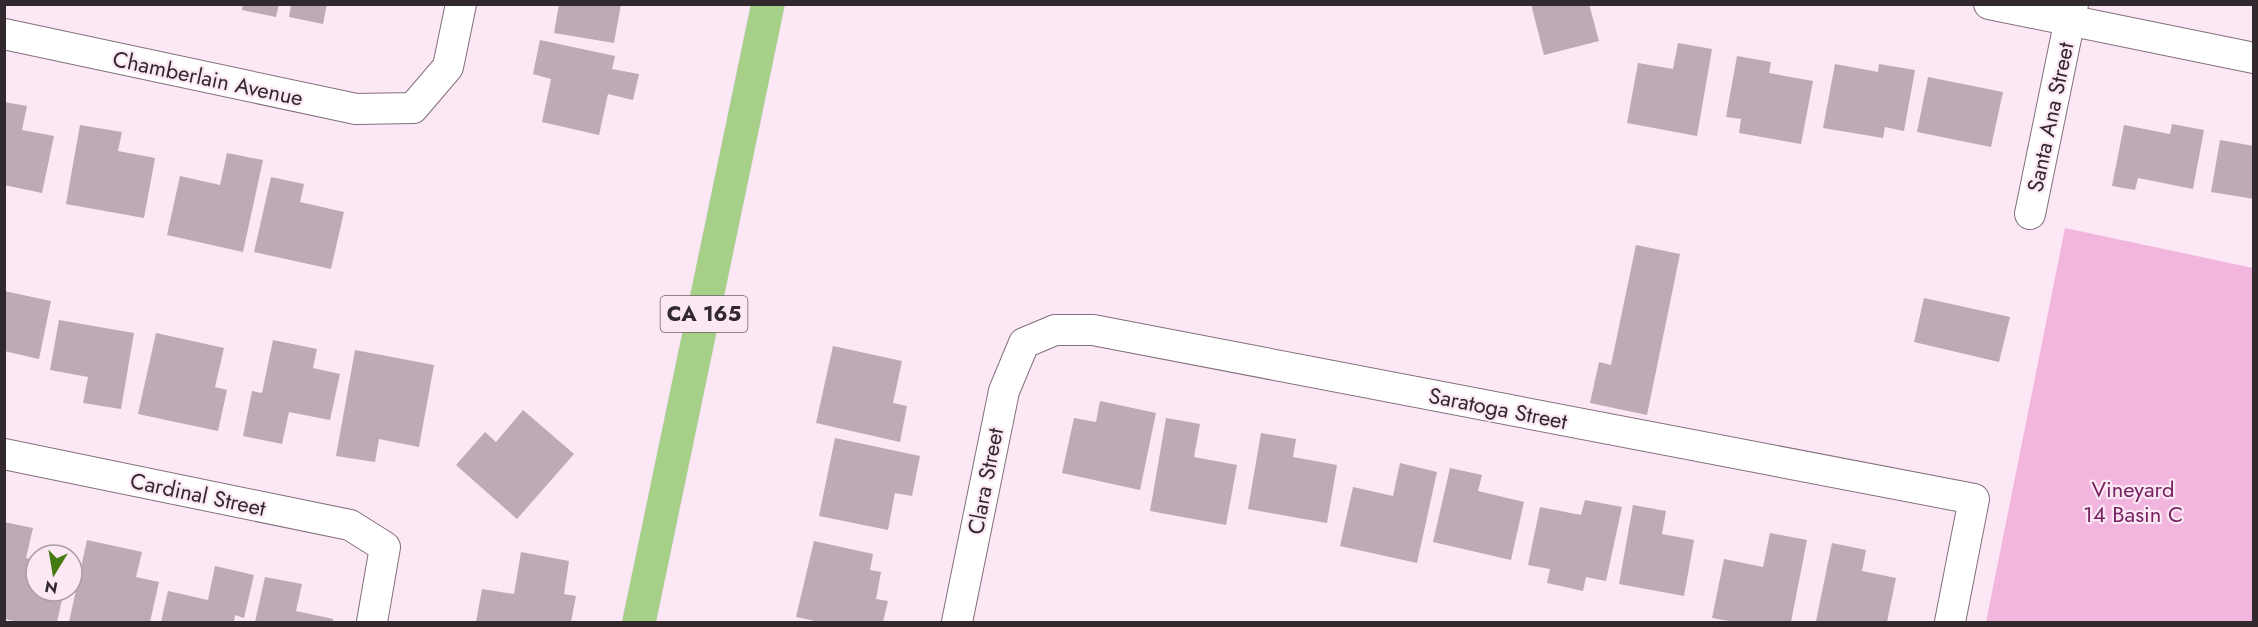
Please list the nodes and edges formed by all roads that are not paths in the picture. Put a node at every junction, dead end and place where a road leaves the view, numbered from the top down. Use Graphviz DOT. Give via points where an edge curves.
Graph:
graph roads {
  1 [pos="461,4"];
  2 [pos="768,4"];
  3 [pos="1989,4"];
  4 [pos="2071,13"];
  5 [pos="4,34"];
  6 [pos="2253,58"];
  7 [pos="2030,214"];
  8 [pos="1024,343"];
  9 [pos="4,454"];
  10 [pos="372,622"];
  11 [pos="639,622"];
  12 [pos="957,622"];
  13 [pos="1950,622"];
  1 -- 5 [label="street, Chamberlain Avenue" via="448,67 413,108 356,109"];
  2 -- 11 [label="main road, CA 165"];
  3 -- 4 [label="street"];
  4 -- 6 [label="street"];
  4 -- 7 [label="street, Santa Ana Street"];
  8 -- 12 [label="street, Clara Street" via="1004,391"];
  8 -- 13 [label="street, Saratoga Street" via="1055,330 1093,330 1974,499"];
  9 -- 10 [label="street, Cardinal Street" via="350,525 385,547"];
}
